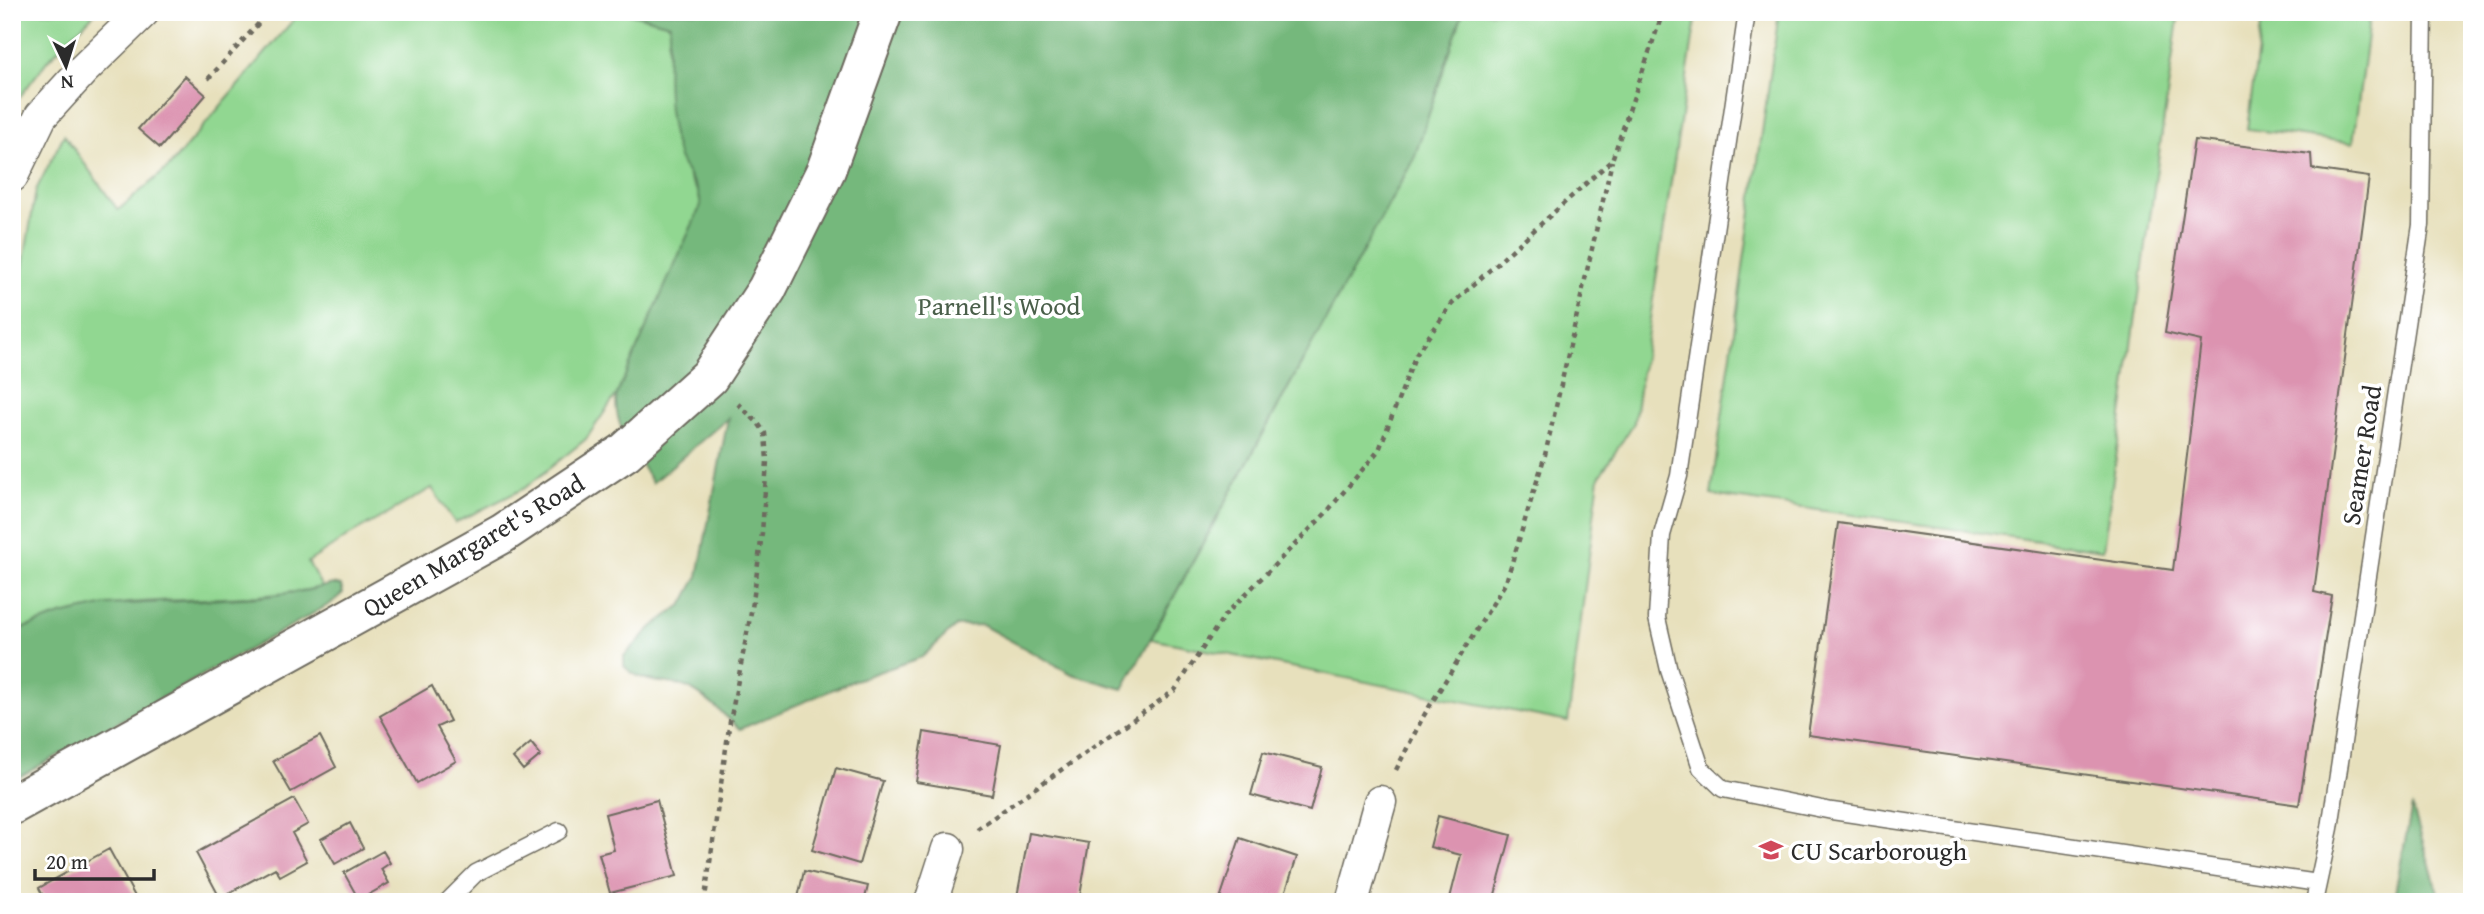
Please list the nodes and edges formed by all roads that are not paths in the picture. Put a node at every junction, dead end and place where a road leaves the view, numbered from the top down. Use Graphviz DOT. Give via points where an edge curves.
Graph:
graph roads {
  1 [pos="143,12"];
  2 [pos="883,12"];
  3 [pos="1747,12"];
  4 [pos="2424,12"];
  5 [pos="12,176"];
  6 [pos="1380,802"];
  7 [pos="12,805"];
  8 [pos="559,831"];
  9 [pos="948,849"];
  10 [pos="2318,883"];
  11 [pos="447,902"];
  12 [pos="931,902"];
  13 [pos="1352,902"];
  14 [pos="2314,902"];
  1 -- 5 [label="street" via="41,116"];
  2 -- 7 [label="main road, Queen Margaret's Road" via="826,170 767,289 709,377 625,452 502,534"];
  3 -- 10 [label="lane" via="1679,476 1662,535 1657,618 1701,768 1723,789 1832,811"];
  4 -- 10 [label="lane, Seamer Road" via="2421,225"];
  6 -- 13 [label="street"];
  8 -- 11 [label="lane" via="476,873"];
  9 -- 12 [label="street"];
  10 -- 14 [label="lane, Seamer Road"];
}
